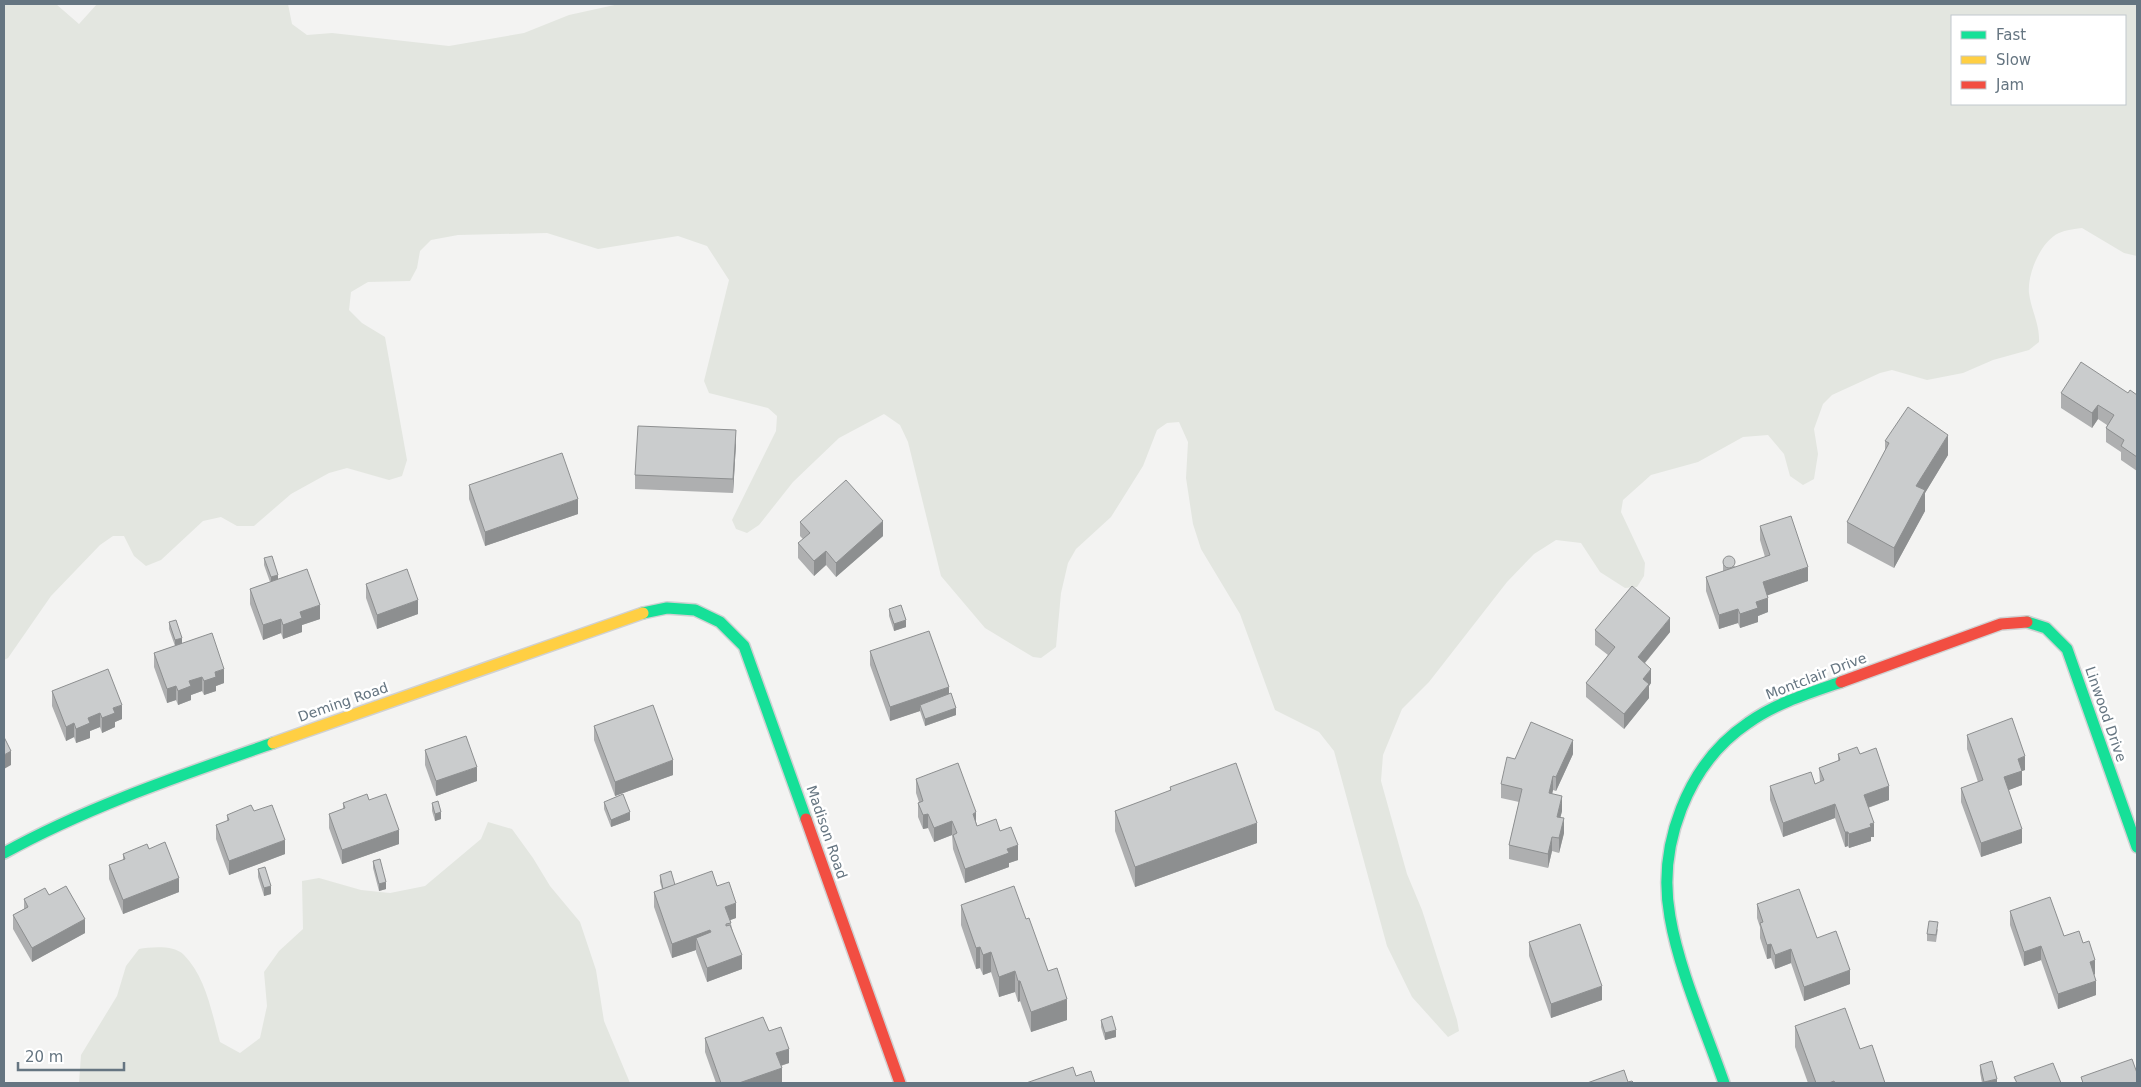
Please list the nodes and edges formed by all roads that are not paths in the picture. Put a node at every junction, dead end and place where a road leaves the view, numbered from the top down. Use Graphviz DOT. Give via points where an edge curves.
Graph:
graph roads {
  1 [pos="701,610"];
  2 [pos="2045,627"];
  3 [pos="2137,847"];
  4 [pos="4,853"];
  5 [pos="900,1083"];
  6 [pos="1724,1083"];
  1 -- 4 [label="street, Deming Road" via="666,608 624,618 162,782 93,809"];
  1 -- 5 [label="street, Madison Road" via="718,618 744,646"];
  2 -- 3 [label="street, Linwood Drive" via="2058,636 2067,649"];
  2 -- 6 [label="street, Montclair Drive" via="2031,621 2001,624 1780,704 1755,717 1732,735 1695,779 1682,804 1668,857 1669,913 1674,941"];
}
